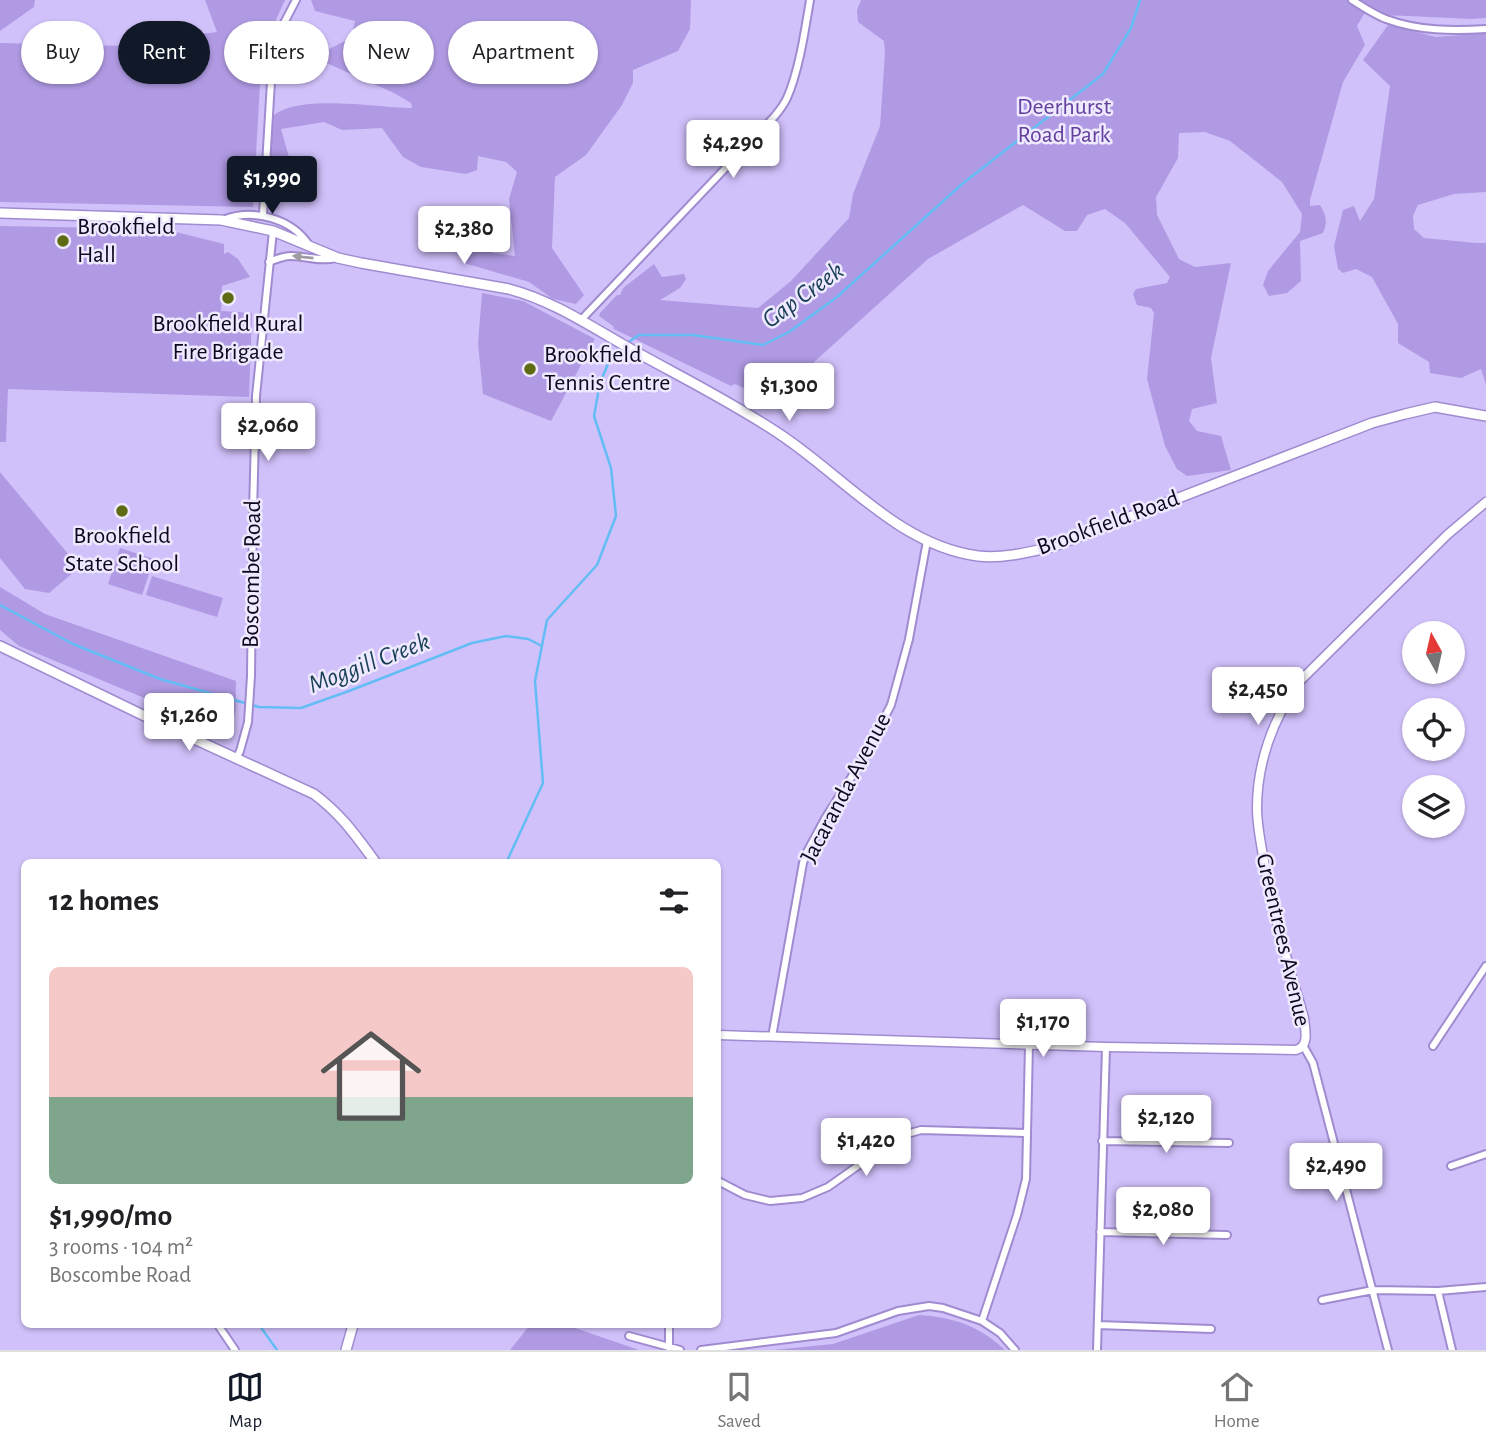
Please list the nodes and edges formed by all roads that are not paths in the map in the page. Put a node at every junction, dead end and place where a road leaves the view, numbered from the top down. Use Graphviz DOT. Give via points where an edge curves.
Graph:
graph roads {
  1 [pos="296,0"];
  2 [pos="810,0"];
  3 [pos="1352,0"];
  4 [pos="1486,29"];
  5 [pos="0,213"];
  6 [pos="263,215"];
  7 [pos="221,220"];
  8 [pos="273,231"];
  9 [pos="312,248"];
  10 [pos="338,258"];
  11 [pos="269,262"];
  12 [pos="581,320"];
  13 [pos="1486,416"];
  14 [pos="1486,502"];
  15 [pos="927,541"];
  16 [pos="0,646"];
  17 [pos="236,759"];
  18 [pos="373,859"];
  19 [pos="1486,966"];
  20 [pos="721,1035"];
  21 [pos="772,1037"];
  22 [pos="1029,1045"];
  23 [pos="1433,1045"];
  24 [pos="1304,1046"];
  25 [pos="1106,1047"];
  26 [pos="1026,1133"];
  27 [pos="1102,1141"];
  28 [pos="1229,1143"];
  29 [pos="1486,1154"];
  30 [pos="1451,1166"];
  31 [pos="721,1183"];
  32 [pos="1100,1232"];
  33 [pos="1227,1235"];
  34 [pos="1486,1287"];
  35 [pos="1373,1290"];
  36 [pos="1438,1291"];
  37 [pos="1322,1300"];
  38 [pos="982,1321"];
  39 [pos="1098,1325"];
  40 [pos="220,1328"];
  41 [pos="352,1328"];
  42 [pos="669,1328"];
  43 [pos="1211,1329"];
  44 [pos="629,1336"];
  45 [pos="668,1348"];
  46 [pos="235,1350"];
  47 [pos="346,1350"];
  48 [pos="680,1350"];
  49 [pos="701,1350"];
  50 [pos="1015,1350"];
  51 [pos="1097,1350"];
  52 [pos="1388,1350"];
  53 [pos="1452,1350"];
  1 -- 6 [label="street" via="272,65"];
  2 -- 12 [label="street" via="786,101"];
  3 -- 4 [label="street" via="1385,19 1413,26"];
  5 -- 7 [label="main road, Brookfield Road"];
  6 -- 7 [label="street"];
  6 -- 9 [label="street" via="302,233"];
  7 -- 8 [label="main road, Brookfield Road"];
  8 -- 9 [label="main road, Brookfield Road"];
  8 -- 11 [label="street, Boscombe Road"];
  9 -- 10 [label="main road, Brookfield Road"];
  10 -- 11 [label="street, one-way" via="293,256"];
  10 -- 12 [label="main road, Brookfield Road" via="509,289"];
  11 -- 17 [label="street, Boscombe Road" via="256,397 250,693 248,722"];
  12 -- 15 [label="main road, Brookfield Road" via="781,435"];
  13 -- 15 [label="main road, Brookfield Road" via="1435,407 1372,423 1052,547 1017,555 980,557"];
  14 -- 24 [label="street, Greentrees Avenue" via="1299,682 1269,736 1257,823 1271,901 1304,1018"];
  15 -- 21 [label="street, Jacaranda Avenue" via="891,705 803,863"];
  16 -- 17 [label="main road"];
  17 -- 18 [label="main road" via="314,794 348,825"];
  19 -- 23 [label="street"];
  20 -- 21 [label="street, Greentrees Avenue"];
  21 -- 22 [label="street, Greentrees Avenue"];
  22 -- 25 [label="street, Greentrees Avenue"];
  22 -- 26 [label="street"];
  24 -- 25 [label="street, Greentrees Avenue" via="1296,1050"];
  24 -- 35 [label="street" via="1314,1063"];
  25 -- 27 [label="street"];
  26 -- 31 [label="street" via="921,1130 900,1136 828,1187 802,1198 770,1201"];
  26 -- 38 [label="street" via="1026,1178"];
  27 -- 28 [label="street"];
  27 -- 32 [label="street"];
  29 -- 30 [label="street"];
  32 -- 33 [label="street"];
  32 -- 39 [label="street"];
  34 -- 36 [label="street"];
  35 -- 36 [label="street"];
  35 -- 37 [label="street"];
  35 -- 52 [label="street"];
  36 -- 53 [label="street"];
  38 -- 49 [label="street" via="943,1308 922,1307 836,1333"];
  38 -- 50 [label="street"];
  39 -- 43 [label="street"];
  39 -- 51 [label="street"];
  40 -- 46 [label="street"];
  41 -- 47 [label="main road"];
  42 -- 45 [label="street"];
  44 -- 45 [label="street"];
  45 -- 48 [label="street"];
}
